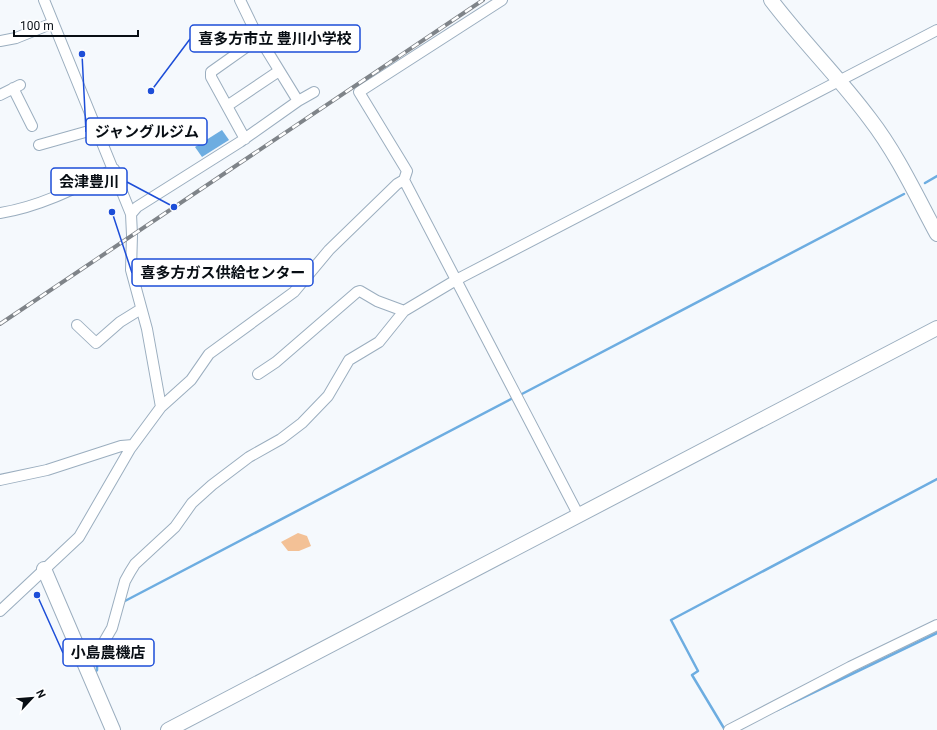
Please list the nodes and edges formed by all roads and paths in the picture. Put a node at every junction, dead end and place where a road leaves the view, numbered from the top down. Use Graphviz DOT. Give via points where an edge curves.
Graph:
graph roads {
  1 [pos="44,0"];
  2 [pos="240,0"];
  3 [pos="502,0"];
  4 [pos="771,0"];
  5 [pos="53,23"];
  6 [pos="937,30"];
  7 [pos="259,38"];
  8 [pos="0,41"];
  9 [pos="279,71"];
  10 [pos="840,81"];
  11 [pos="314,92"];
  12 [pos="0,95"];
  13 [pos="298,101"];
  14 [pos="227,106"];
  15 [pos="32,126"];
  16 [pos="96,129"];
  17 [pos="245,139"];
  18 [pos="39,146"];
  19 [pos="114,169"];
  20 [pos="404,180"];
  21 [pos="0,213"];
  22 [pos="131,214"];
  23 [pos="937,234"];
  24 [pos="456,280"];
  25 [pos="141,309"];
  26 [pos="404,311"];
  27 [pos="77,325"];
  28 [pos="937,328"];
  29 [pos="258,374"];
  30 [pos="161,407"];
  31 [pos="133,445"];
  32 [pos="0,480"];
  33 [pos="578,516"];
  34 [pos="44,569"];
  35 [pos="0,611"];
  36 [pos="937,625"];
  37 [pos="86,666"];
  38 [pos="113,730"];
  39 [pos="168,730"];
  40 [pos="729,730"];
  1 -- 5 [label="street"];
  2 -- 7 [label="street"];
  3 -- 20 [label="street" via="359,92 407,171"];
  4 -- 10 [label="street"];
  5 -- 8 [label="street" via="16,38"];
  5 -- 16 [label="street"];
  6 -- 10 [label="street"];
  7 -- 9 [label="street"];
  7 -- 14 [label="street" via="211,72 211,77"];
  9 -- 13 [label="street"];
  9 -- 14 [label="street"];
  10 -- 23 [label="street" via="886,142"];
  10 -- 24 [label="street"];
  11 -- 13 [label="street"];
  12 -- 15 [label="street" via="16,86"];
  13 -- 17 [label="street"];
  14 -- 17 [label="street"];
  16 -- 18 [label="street"];
  16 -- 19 [label="street"];
  17 -- 22 [label="street" via="137,207"];
  19 -- 21 [label="street" via="76,188 22,209"];
  19 -- 22 [label="street"];
  20 -- 24 [label="street"];
  20 -- 30 [label="street" via="329,250 294,292 209,354 191,380"];
  22 -- 25 [label="street" via="131,270"];
  24 -- 26 [label="street"];
  24 -- 33 [label="street"];
  25 -- 27 [label="street" via="120,322 96,343"];
  25 -- 30 [label="street"];
  26 -- 29 [label="street" via="360,291 357,292"];
  26 -- 37 [label="street" via="379,342 349,360 328,396 302,423 281,439 249,457 192,502 175,527 136,564 125,581 112,628 94,659"];
  28 -- 33 [label="street"];
  30 -- 31 [label="street"];
  31 -- 32 [label="street" via="121,446 48,470"];
  31 -- 34 [label="street" via="79,537"];
  33 -- 39 [label="street"];
  34 -- 35 [label="street"];
  34 -- 37 [label="street"];
  36 -- 40 [label="street"];
  37 -- 38 [label="street"];
}
